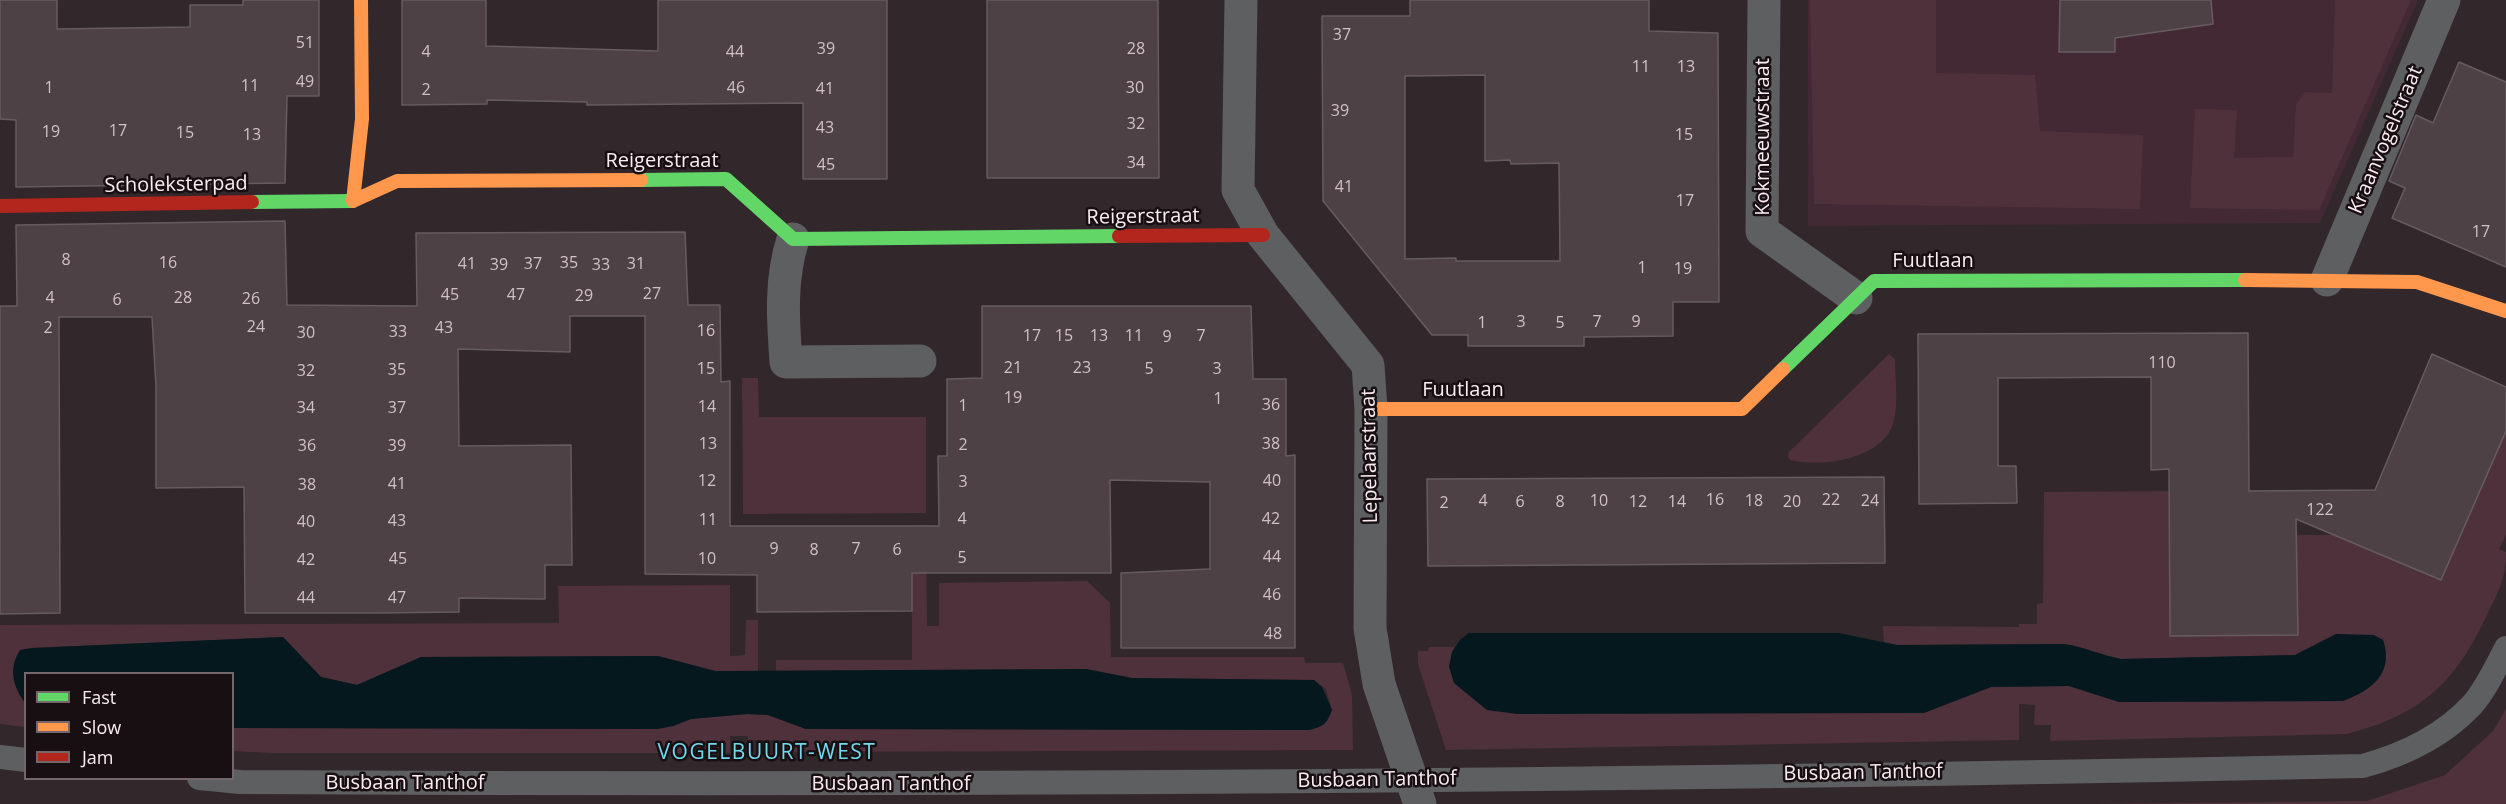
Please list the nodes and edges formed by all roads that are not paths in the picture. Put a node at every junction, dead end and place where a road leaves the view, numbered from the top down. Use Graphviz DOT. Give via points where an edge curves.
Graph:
graph roads {
  1 [pos="361,0"];
  2 [pos="1241,0"];
  3 [pos="1764,0"];
  4 [pos="2444,0"];
  5 [pos="353,201"];
  6 [pos="0,206"];
  7 [pos="1263,235"];
  8 [pos="793,239"];
  9 [pos="2327,280"];
  10 [pos="1857,298"];
  11 [pos="2506,311"];
  12 [pos="920,361"];
  13 [pos="1371,409"];
  14 [pos="2506,648"];
  15 [pos="0,757"];
  16 [pos="24,760"];
  17 [pos="220,780"];
  18 [pos="1416,792"];
  1 -- 5 [label="street" via="362,119"];
  2 -- 7 [label="street, Lepelaarstraat" via="1238,190"];
  3 -- 10 [label="street, Kokmeeuwstraat" via="1762,231"];
  4 -- 9 [label="street, Kraanvogelstraat"];
  5 -- 6 [label="street, Scholeksterpad"];
  5 -- 8 [label="street, Reigerstraat" via="397,181 726,179"];
  7 -- 8 [label="street, Reigerstraat"];
  7 -- 13 [label="street, Lepelaarstraat" via="1368,365"];
  8 -- 12 [label="street" via="785,263 782,311 786,362"];
  9 -- 10 [label="street, Fuutlaan" via="1874,281"];
  9 -- 11 [label="street, Fuutlaan" via="2417,282"];
  10 -- 13 [label="street, Fuutlaan" via="1742,409"];
  13 -- 18 [label="street, Lepelaarstraat" via="1370,628 1379,684"];
  14 -- 18 [label="lane, Busbaan Tanthof" via="2472,704 2449,724 2393,757 2362,766"];
  15 -- 16 [label="lane"];
  17 -- 18 [label="lane, Busbaan Tanthof"];
}
